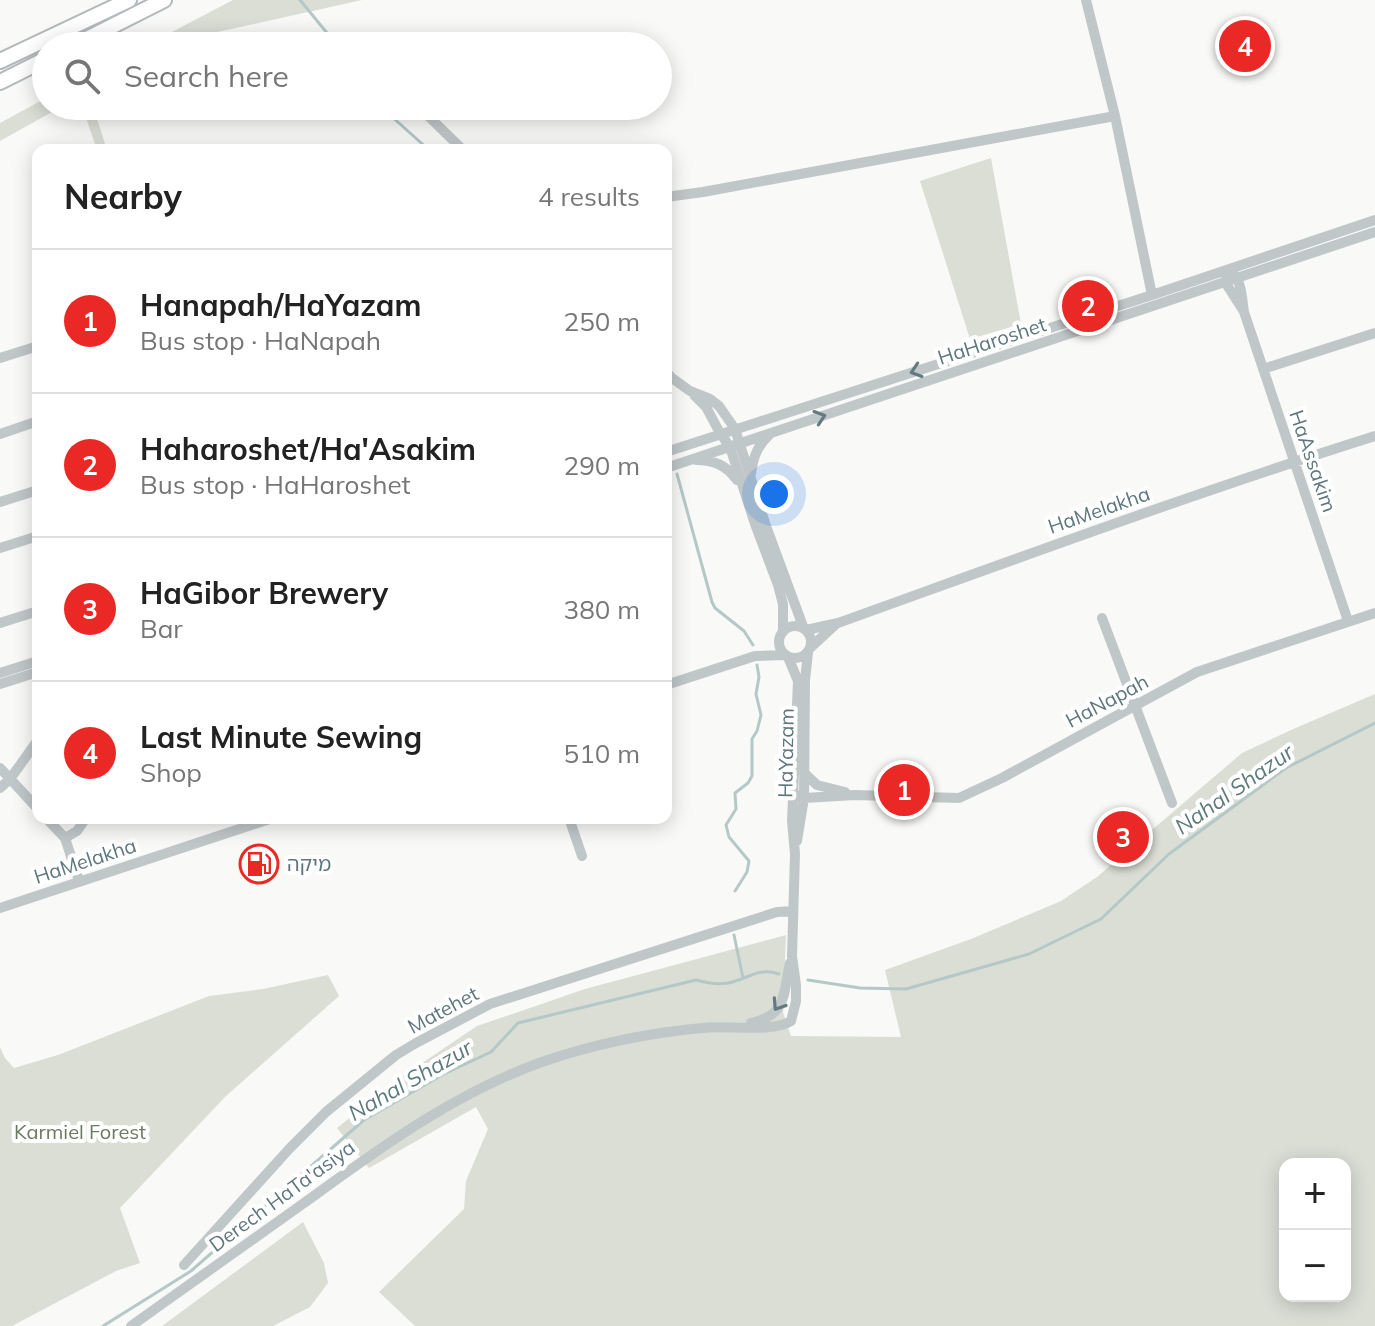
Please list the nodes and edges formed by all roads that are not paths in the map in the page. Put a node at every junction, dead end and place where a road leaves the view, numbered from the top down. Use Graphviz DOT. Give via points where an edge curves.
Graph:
graph roads {
  1 [pos="129,0"];
  2 [pos="164,0"];
  3 [pos="1086,0"];
  4 [pos="61,32"];
  5 [pos="101,32"];
  6 [pos="32,46"];
  7 [pos="0,61"];
  8 [pos="32,66"];
  9 [pos="0,82"];
  10 [pos="1115,116"];
  11 [pos="432,120"];
  12 [pos="457,144"];
  13 [pos="672,196"];
  14 [pos="1375,220"];
  15 [pos="1375,232"];
  16 [pos="1233,273"];
  17 [pos="1225,282"];
  18 [pos="1152,295"];
  19 [pos="1244,312"];
  20 [pos="1375,333"];
  21 [pos="32,348"];
  22 [pos="0,358"];
  23 [pos="1263,369"];
  24 [pos="672,378"];
  25 [pos="690,391"];
  26 [pos="32,423"];
  27 [pos="735,429"];
  28 [pos="720,433"];
  29 [pos="771,433"];
  30 [pos="0,434"];
  31 [pos="1375,436"];
  32 [pos="736,445"];
  33 [pos="672,450"];
  34 [pos="690,460"];
  35 [pos="1294,461"];
  36 [pos="672,466"];
  37 [pos="750,476"];
  38 [pos="744,491"];
  39 [pos="32,492"];
  40 [pos="0,502"];
  41 [pos="761,525"];
  42 [pos="32,538"];
  43 [pos="0,548"];
  44 [pos="32,613"];
  45 [pos="1375,613"];
  46 [pos="1102,618"];
  47 [pos="1348,621"];
  48 [pos="0,623"];
  49 [pos="838,623"];
  50 [pos="805,630"];
  51 [pos="782,635"];
  52 [pos="809,650"];
  53 [pos="755,656"];
  54 [pos="787,656"];
  55 [pos="32,663"];
  56 [pos="0,673"];
  57 [pos="32,674"];
  58 [pos="672,683"];
  59 [pos="0,684"];
  60 [pos="1135,706"];
  61 [pos="32,748"];
  62 [pos="0,768"];
  63 [pos="804,773"];
  64 [pos="10,779"];
  65 [pos="0,788"];
  66 [pos="855,795"];
  67 [pos="799,796"];
  68 [pos="32,803"];
  69 [pos="1172,803"];
  70 [pos="52,824"];
  71 [pos="82,824"];
  72 [pos="255,824"];
  73 [pos="571,824"];
  74 [pos="65,838"];
  75 [pos="582,856"];
  76 [pos="79,881"];
  77 [pos="0,908"];
  78 [pos="793,911"];
  79 [pos="792,956"];
  80 [pos="733,1026"];
  81 [pos="184,1265"];
  82 [pos="131,1326"];
  1 -- 4 [label="highway"];
  2 -- 5 [label="highway"];
  3 -- 10 [label="street"];
  6 -- 7 [label="highway"];
  8 -- 9 [label="highway"];
  10 -- 13 [label="street"];
  10 -- 18 [label="street"];
  11 -- 12 [label="street"];
  14 -- 16 [label="street, HaHaroshet"];
  15 -- 16 [label="street, HaHaroshet"];
  16 -- 17 [label="street"];
  16 -- 18 [label="street, HaHaroshet"];
  16 -- 19 [label="street"];
  17 -- 19 [label="street"];
  29 -- 17 [label="street, HaHaroshet, one-way"];
  18 -- 27 [label="street, HaHaroshet, one-way"];
  19 -- 23 [label="street, HaAssakim"];
  20 -- 23 [label="street"];
  21 -- 22 [label="street"];
  23 -- 35 [label="street, HaAssakim"];
  24 -- 25 [label="street"];
  25 -- 27 [label="street" via="719,406"];
  25 -- 28 [label="street"];
  26 -- 30 [label="street"];
  27 -- 28 [label="street, HaHaroshet"];
  27 -- 32 [label="street"];
  28 -- 32 [label="street"];
  28 -- 33 [label="street, HaHaroshet"];
  29 -- 32 [label="street, HaHaroshet"];
  29 -- 37 [label="street" via="758,447"];
  31 -- 35 [label="street, HaMelakha"];
  32 -- 34 [label="street, HaHaroshet"];
  32 -- 37 [label="street"];
  32 -- 38 [label="street"];
  34 -- 36 [label="street, HaHaroshet"];
  34 -- 38 [label="street" via="720,464"];
  35 -- 47 [label="street, HaAssakim"];
  35 -- 49 [label="street, HaMelakha"];
  37 -- 41 [label="street"];
  38 -- 41 [label="street"];
  39 -- 40 [label="street"];
  41 -- 50 [label="street"];
  41 -- 51 [label="street" via="783,604"];
  42 -- 43 [label="street"];
  44 -- 48 [label="street"];
  45 -- 47 [label="street, HaNapah"];
  46 -- 60 [label="street"];
  47 -- 60 [label="street, HaNapah" via="1197,672"];
  49 -- 50 [label="street, HaMelakha"];
  49 -- 52 [label="street, HaMelakha"];
  50 -- 51 [label="street, HaMelakha" via="794,627"];
  50 -- 52 [label="street" via="811,637"];
  51 -- 53 [label="street, HaMelakha"];
  51 -- 54 [label="street" via="780,645"];
  52 -- 54 [label="street, HaMelakha" via="799,658"];
  52 -- 63 [label="street, HaYazam"];
  53 -- 54 [label="street, HaMelakha"];
  53 -- 58 [label="street, HaMelakha"];
  54 -- 67 [label="street, HaYazam" via="798,681"];
  55 -- 56 [label="street"];
  57 -- 59 [label="street"];
  60 -- 66 [label="street, HaNapah" via="959,798"];
  60 -- 69 [label="street"];
  61 -- 64 [label="street"];
  62 -- 64 [label="street"];
  63 -- 66 [label="street, HaNapah" via="817,785"];
  63 -- 67 [label="street, HaYazam"];
  64 -- 65 [label="street"];
  64 -- 68 [label="street"];
  66 -- 67 [label="street, HaNapah"];
  67 -- 78 [label="street, HaYazam"];
  70 -- 74 [label="street"];
  71 -- 74 [label="street"];
  72 -- 76 [label="street, HaMelakha"];
  73 -- 75 [label="street"];
  74 -- 76 [label="street"];
  76 -- 77 [label="street, HaMelakha"];
  78 -- 79 [label="street, Derech HaTa'asiya"];
  78 -- 81 [label="street, Matehet" via="490,1004 416,1043 326,1112"];
  79 -- 80 [label="street, Derech HaTa'asiya, one-way" via="776,1012 766,1020"];
  79 -- 80 [label="street, Derech HaTa'asiya" via="796,1001 791,1021 775,1028"];
  80 -- 82 [label="street, Derech HaTa'asiya" via="656,1033 578,1050 500,1079 430,1115 370,1155"];
}
